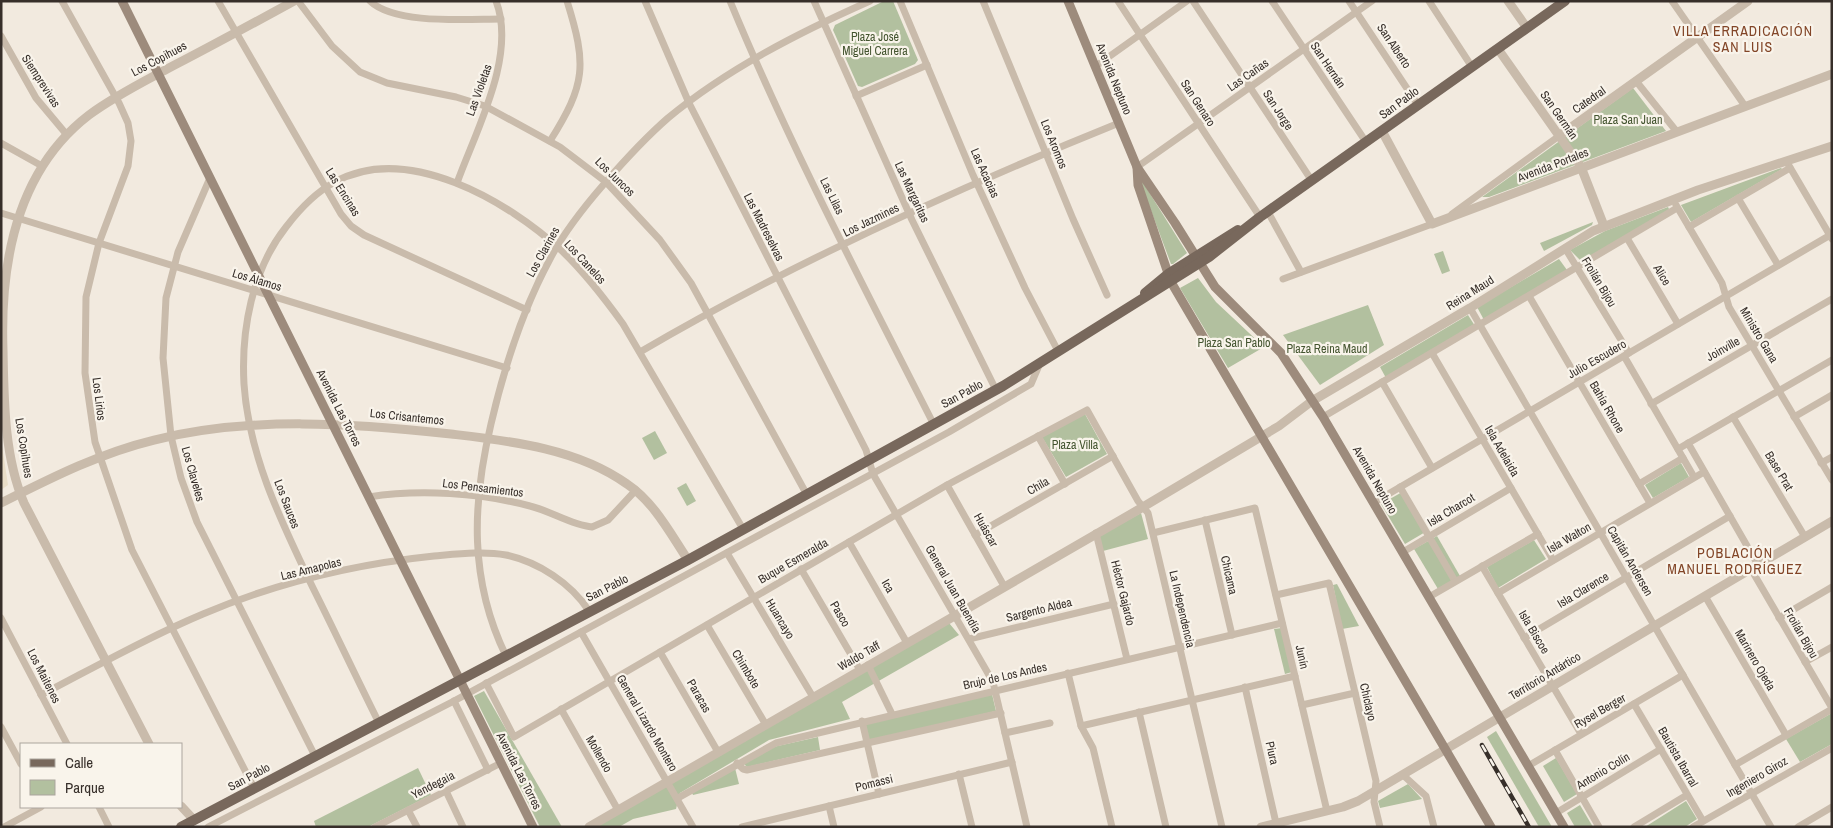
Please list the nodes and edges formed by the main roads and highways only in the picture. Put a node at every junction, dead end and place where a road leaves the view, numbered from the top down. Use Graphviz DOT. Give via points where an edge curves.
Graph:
graph roads {
  1 [pos="122,1"];
  2 [pos="1068,1"];
  3 [pos="1565,1"];
  4 [pos="1137,167"];
  5 [pos="1199,259"];
  6 [pos="1170,278"];
  7 [pos="460,680"];
  8 [pos="198,823"];
  9 [pos="181,827"];
  10 [pos="533,827"];
  11 [pos="1492,827"];
  12 [pos="1564,827"];
  1 -- 7 [label="main road, Avenida Las Torres"];
  2 -- 4 [label="main road, Avenida Neptuno"];
  3 -- 5 [label="main road, San Pablo"];
  4 -- 5 [label="main road, Avenida Neptuno"];
  4 -- 6 [label="main road, Avenida Neptuno" via="1138,185"];
  5 -- 6 [label="main road, San Pablo"];
  5 -- 12 [label="main road, Avenida Neptuno" via="1225,299 1281,353 1323,417"];
  6 -- 7 [label="main road, San Pablo" via="996,390 688,560"];
  6 -- 11 [label="main road, Avenida Neptuno"];
  7 -- 8 [label="main road, San Pablo" via="254,788"];
  7 -- 10 [label="main road, Avenida Las Torres"];
  8 -- 9 [label="main road, San Pablo"];
}
